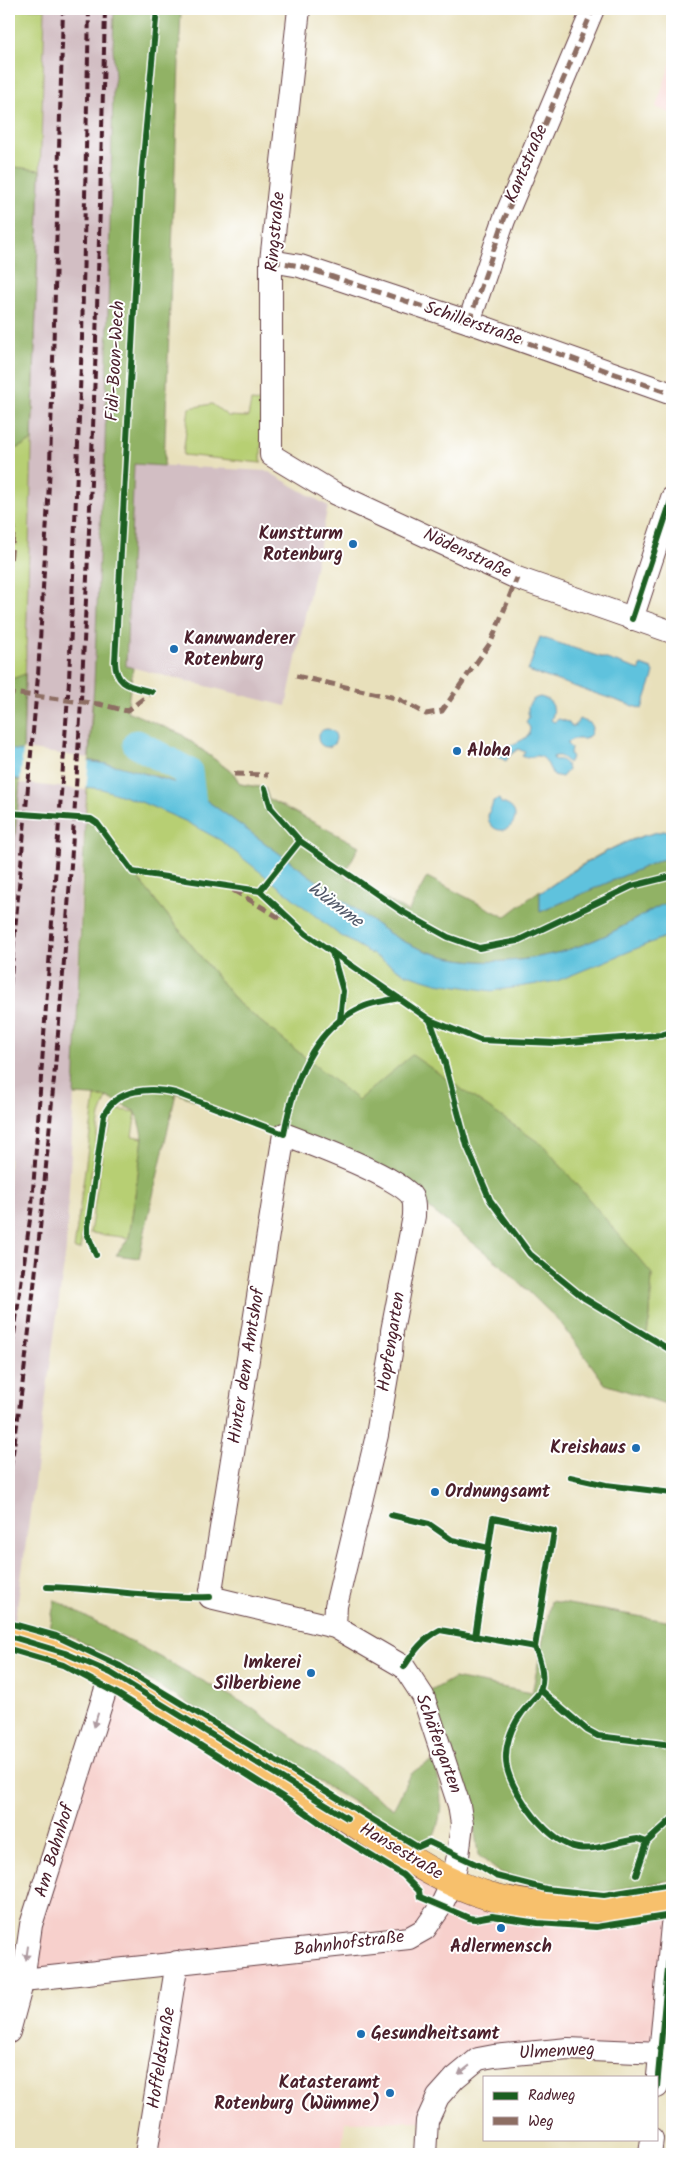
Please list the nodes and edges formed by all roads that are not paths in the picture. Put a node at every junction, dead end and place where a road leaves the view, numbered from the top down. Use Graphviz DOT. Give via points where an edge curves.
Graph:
graph roads {
  1 [pos="299,9"];
  2 [pos="593,9"];
  3 [pos="272,261"];
  4 [pos="469,322"];
  5 [pos="672,394"];
  6 [pos="271,455"];
  7 [pos="672,498"];
  8 [pos="632,619"];
  9 [pos="672,632"];
  10 [pos="284,1134"];
  11 [pos="210,1597"];
  12 [pos="335,1627"];
  13 [pos="9,1636"];
  14 [pos="111,1673"];
  15 [pos="452,1883"];
  16 [pos="672,1908"];
  17 [pos="177,1962"];
  18 [pos="24,1980"];
  19 [pos="9,2032"];
  20 [pos="661,2053"];
  21 [pos="658,2079"];
  22 [pos="652,2140"];
  23 [pos="146,2154"];
  24 [pos="425,2154"];
  25 [pos="650,2154"];
  1 -- 3 [label="street, Ringstraße"];
  2 -- 4 [label="street, Kantstraße" via="504,220"];
  3 -- 4 [label="street, Schillerstraße" via="300,266"];
  3 -- 6 [label="street, Ringstraße"];
  4 -- 5 [label="street, Schillerstraße"];
  6 -- 8 [label="street, Nödenstraße" via="334,493 506,573"];
  7 -- 8 [label="street"];
  8 -- 9 [label="street, Nödenstraße"];
  10 -- 11 [label="street, Hinter dem Amtshof"];
  10 -- 12 [label="street, Hopfengarten" via="355,1162 397,1185 412,1196 414,1205 376,1435 336,1606"];
  11 -- 12 [label="street, Schäfergarten"];
  12 -- 15 [label="street, Schäfergarten" via="404,1668 423,1696 459,1805 462,1824"];
  13 -- 14 [label="main road, Hansestraße" via="65,1653"];
  14 -- 15 [label="main road, Hansestraße"];
  14 -- 18 [label="street, Am Bahnhof, one-way" via="32,1925"];
  15 -- 16 [label="main road" via="489,1896 539,1906"];
  15 -- 17 [label="street, Bahnhofstraße" via="425,1929 409,1938"];
  16 -- 20 [label="street"];
  17 -- 18 [label="street, Bahnhofstraße"];
  17 -- 23 [label="street, Hoffeldstraße"];
  18 -- 19 [label="street, Am Bahnhof"];
  20 -- 21 [label="street"];
  20 -- 24 [label="street, Ulmenweg, one-way" via="568,2049 478,2060 438,2097 427,2121"];
  22 -- 25 [label="street"];
}
